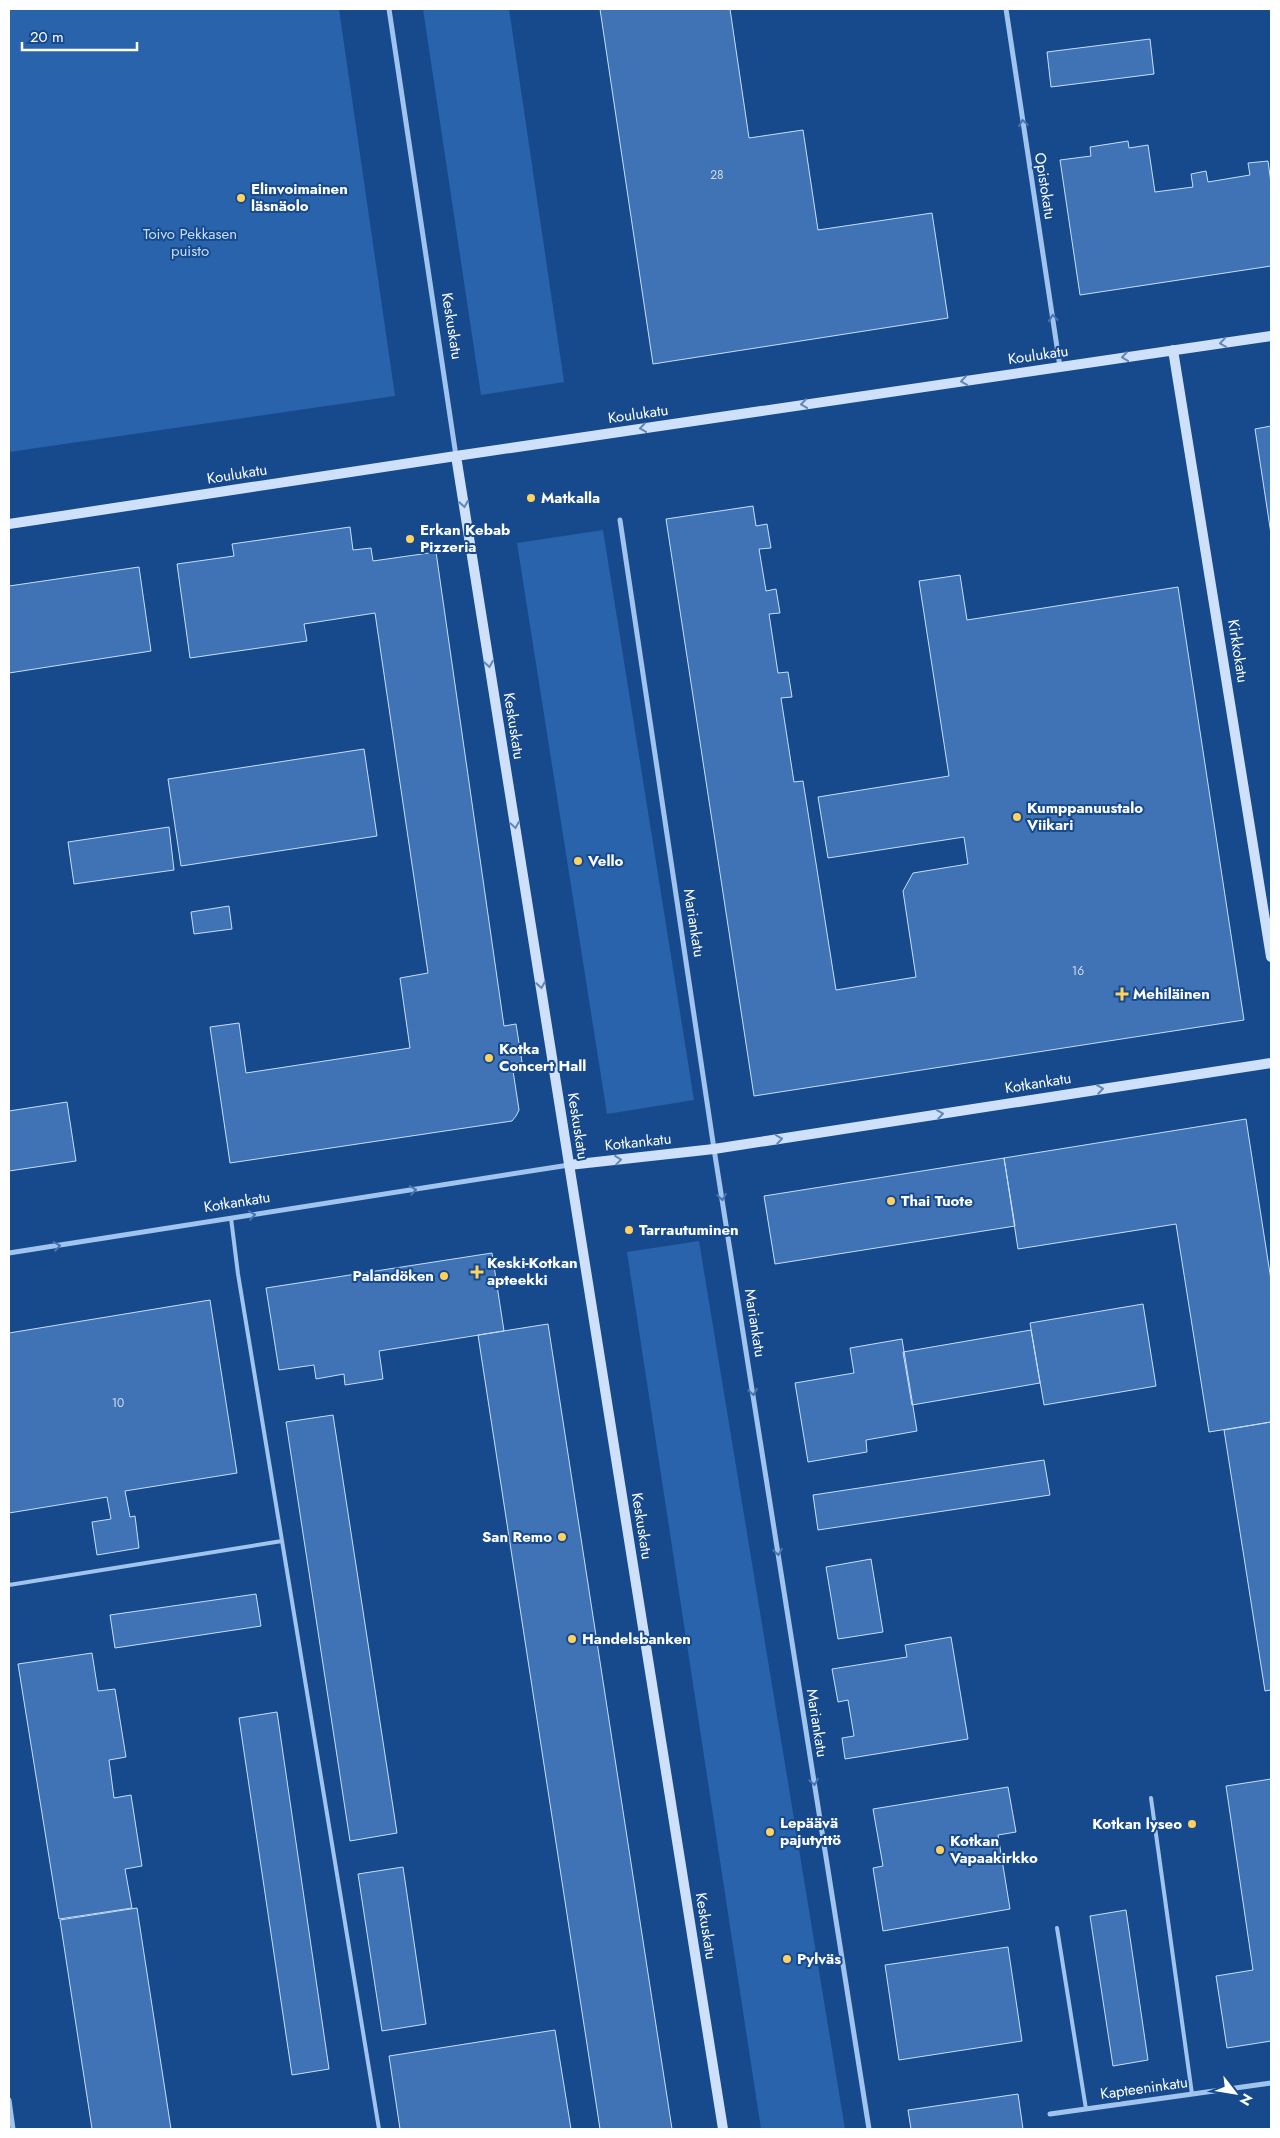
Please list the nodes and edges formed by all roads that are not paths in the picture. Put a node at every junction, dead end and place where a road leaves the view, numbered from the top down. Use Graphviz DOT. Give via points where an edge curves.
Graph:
graph roads {
  1 [pos="389,9"];
  2 [pos="1006,9"];
  3 [pos="1271,336"];
  4 [pos="1173,350"];
  5 [pos="1060,367"];
  6 [pos="456,456"];
  7 [pos="620,520"];
  8 [pos="9,524"];
  9 [pos="1271,957"];
  10 [pos="1271,1062"];
  11 [pos="714,1148"];
  12 [pos="570,1165"];
  13 [pos="231,1218"];
  14 [pos="9,1253"];
  15 [pos="282,1541"];
  16 [pos="9,1585"];
  17 [pos="1151,1798"];
  18 [pos="1057,1928"];
  19 [pos="1271,2083"];
  20 [pos="1192,2094"];
  21 [pos="9,2100"];
  22 [pos="1086,2109"];
  23 [pos="1050,2114"];
  24 [pos="13,2129"];
  25 [pos="379,2129"];
  26 [pos="723,2129"];
  27 [pos="869,2129"];
  1 -- 6 [label="street, Keskuskatu"];
  5 -- 2 [label="street, Opistokatu, one-way"];
  3 -- 4 [label="main road, Koulukatu, one-way"];
  4 -- 5 [label="main road, Koulukatu, one-way"];
  4 -- 9 [label="main road, Kirkkokatu"];
  5 -- 6 [label="main road, Koulukatu, one-way"];
  6 -- 8 [label="main road, Koulukatu"];
  6 -- 12 [label="main road, Keskuskatu, one-way"];
  7 -- 11 [label="street, Mariankatu"];
  11 -- 10 [label="main road, Kotkankatu, one-way"];
  12 -- 11 [label="main road, Kotkankatu, one-way"];
  11 -- 27 [label="street, Mariankatu, one-way"];
  13 -- 12 [label="street, Kotkankatu, one-way"];
  12 -- 26 [label="main road, Keskuskatu"];
  14 -- 13 [label="street, Kotkankatu, one-way"];
  13 -- 15 [label="lane"];
  15 -- 16 [label="lane"];
  15 -- 25 [label="lane"];
  17 -- 20 [label="lane"];
  18 -- 22 [label="lane"];
  19 -- 20 [label="street, Kapteeninkatu"];
  20 -- 22 [label="street, Kapteeninkatu"];
  21 -- 24 [label="street"];
  22 -- 23 [label="street, Kapteeninkatu"];
}
